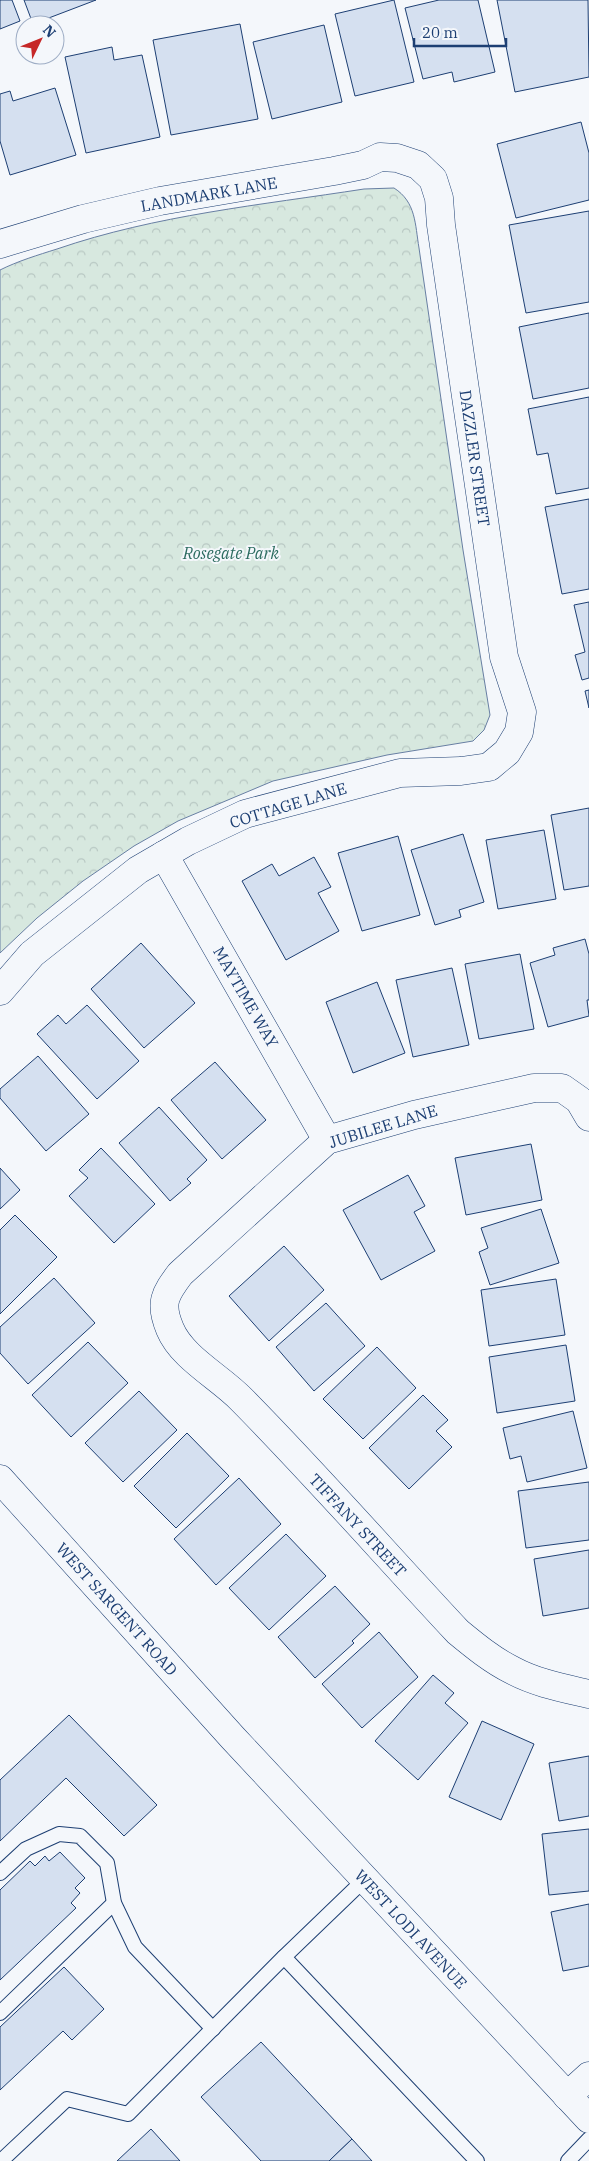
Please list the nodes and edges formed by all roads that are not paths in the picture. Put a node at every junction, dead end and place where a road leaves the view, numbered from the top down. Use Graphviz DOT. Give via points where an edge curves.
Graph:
graph roads {
  1 [pos="418,165"];
  2 [pos="0,244"];
  3 [pos="507,752"];
  4 [pos="164,855"];
  5 [pos="0,991"];
  6 [pos="584,1108"];
  7 [pos="327,1140"];
  8 [pos="164,1309"];
  9 [pos="0,1480"];
  10 [pos="589,1694"];
  11 [pos="233,1738"];
  12 [pos="0,1873"];
  13 [pos="364,1880"];
  14 [pos="114,1903"];
  15 [pos="284,1957"];
  16 [pos="0,2013"];
  17 [pos="213,2029"];
  18 [pos="589,2076"];
  19 [pos="567,2096"];
  20 [pos="589,2119"];
  21 [pos="589,2139"];
  22 [pos="1,2161"];
  23 [pos="477,2161"];
  24 [pos="568,2161"];
  1 -- 2 [label="street, LANDMARK LANE" via="397,158 380,157 334,171 160,201 83,219"];
  1 -- 3 [label="street, DAZZLER STREET" via="433,179 439,198 504,656 522,712 519,732"];
  3 -- 4 [label="street, COTTAGE LANE" via="489,767 400,773 245,814"];
  4 -- 5 [label="street, COTTAGE LANE" via="138,870 32,954"];
  4 -- 7 [label="street, MAYTIME WAY"];
  6 -- 7 [label="street, JUBILEE LANE" via="562,1088 534,1088 414,1115"];
  7 -- 8 [label="street, JUBILEE LANE" via="180,1274 166,1292"];
  8 -- 10 [label="street, TIFFANY STREET" via="180,1347 241,1399 458,1632 512,1670 548,1685"];
  9 -- 11 [label="street, WEST SARGENT ROAD"];
  11 -- 13 [label="street, WEST LODI AVENUE"];
  12 -- 14 [label="lane" via="26,1849 59,1834 80,1836 107,1863"];
  13 -- 15 [label="lane"];
  13 -- 19 [label="street, WEST LODI AVENUE"];
  14 -- 16 [label="lane"];
  14 -- 17 [label="lane" via="135,1947"];
  15 -- 17 [label="lane"];
  15 -- 23 [label="lane"];
  17 -- 22 [label="lane" via="128,2114 67,2100"];
  18 -- 19 [label="street"];
  19 -- 20 [label="street, WEST LODI AVENUE"];
  21 -- 24 [label="lane"];
}
